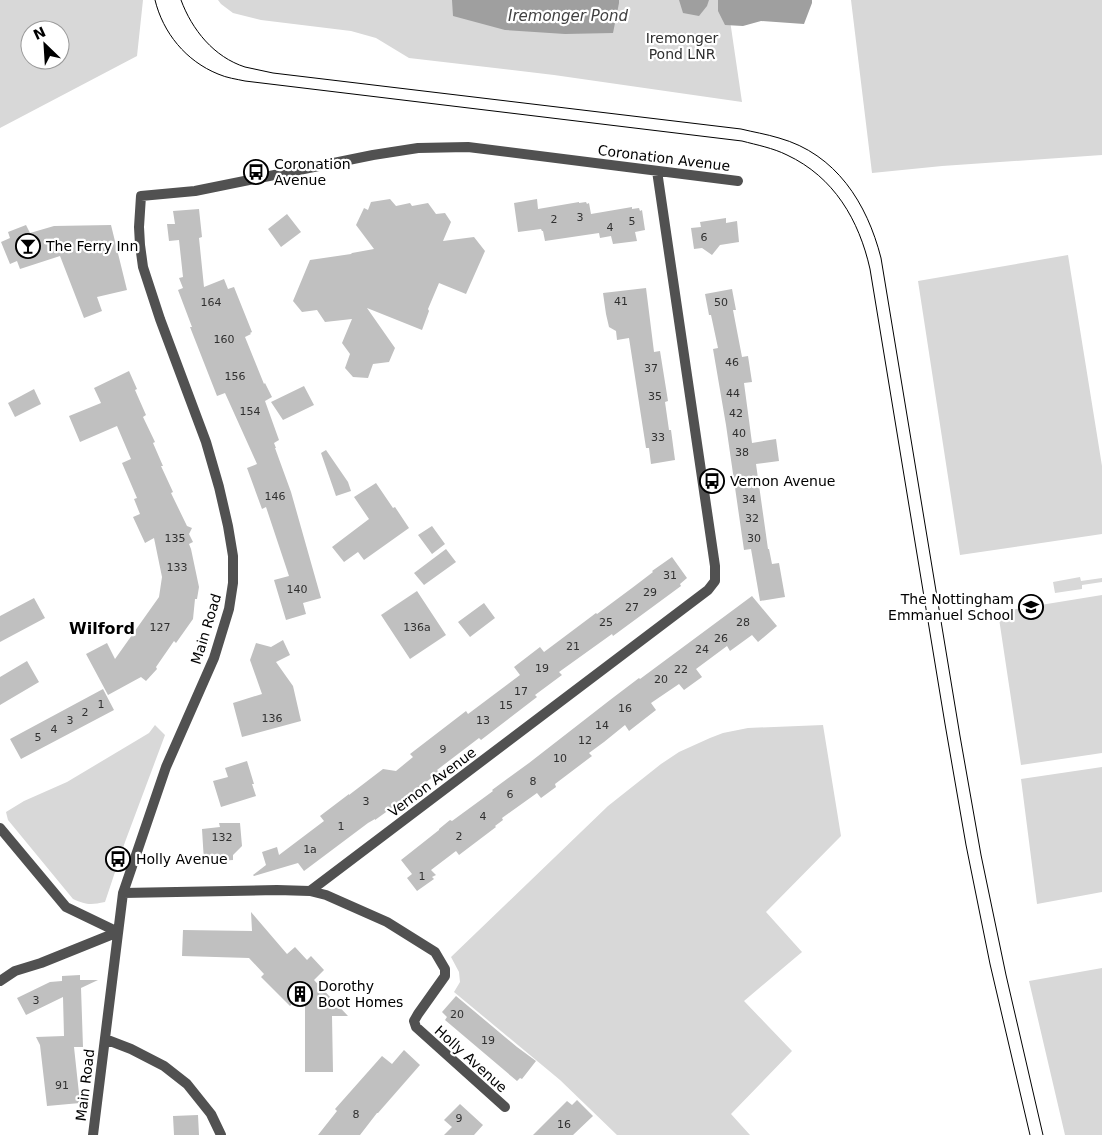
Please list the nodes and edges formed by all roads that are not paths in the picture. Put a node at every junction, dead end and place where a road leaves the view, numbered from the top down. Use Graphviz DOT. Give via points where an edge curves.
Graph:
graph roads {
  1 [pos="657,170"];
  2 [pos="738,181"];
  3 [pos="141,196"];
  4 [pos="0,828"];
  5 [pos="310,891"];
  6 [pos="123,893"];
  7 [pos="118,932"];
  8 [pos="0,981"];
  9 [pos="105,1039"];
  10 [pos="505,1107"];
  11 [pos="93,1135"];
  12 [pos="221,1135"];
  1 -- 2 [label="street, Coronation Avenue"];
  1 -- 3 [label="street, Coronation Avenue" via="468,147 434,147 372,154 195,191"];
  1 -- 5 [label="street, Vernon Avenue" via="715,581 708,590"];
  3 -- 6 [label="street, Main Road" via="139,236 143,267 217,478 232,548 233,584 214,658 166,767"];
  4 -- 7 [label="street" via="66,907"];
  5 -- 6 [label="street, Holly Avenue"];
  5 -- 10 [label="street, Holly Avenue" via="387,922 435,952 445,969 445,976 414,1021 416,1027"];
  6 -- 7 [label="street, Main Road"];
  7 -- 8 [label="street" via="42,964 15,971"];
  7 -- 9 [label="street, Main Road"];
  9 -- 11 [label="street, Main Road"];
  9 -- 12 [label="street, Main Road" via="164,1066 187,1084 211,1114"];
}
